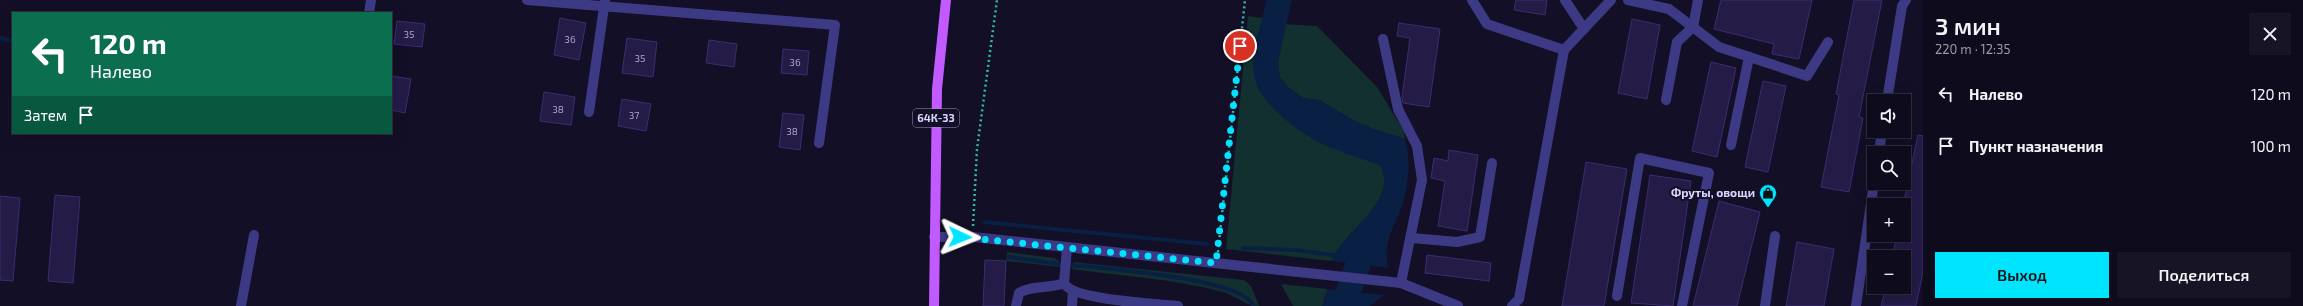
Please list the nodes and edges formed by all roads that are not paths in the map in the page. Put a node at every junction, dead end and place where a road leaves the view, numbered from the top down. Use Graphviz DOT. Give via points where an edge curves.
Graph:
graph roads {
  1 [pos="371,0"];
  2 [pos="527,0"];
  3 [pos="946,0"];
  4 [pos="1472,0"];
  5 [pos="1565,0"];
  6 [pos="1611,0"];
  7 [pos="1628,0"];
  8 [pos="1698,0"];
  9 [pos="1906,0"];
  10 [pos="605,3"];
  11 [pos="369,12"];
  12 [pos="1693,27"];
  13 [pos="1584,29"];
  14 [pos="1384,39"];
  15 [pos="1828,42"];
  16 [pos="1564,50"];
  17 [pos="1749,57"];
  18 [pos="1888,94"];
  19 [pos="1666,100"];
  20 [pos="589,112"];
  21 [pos="819,143"];
  22 [pos="1731,145"];
  23 [pos="1492,163"];
  24 [pos="1873,190"];
  25 [pos="254,235"];
  26 [pos="1775,236"];
  27 [pos="934,237"];
  28 [pos="1412,238"];
  29 [pos="1067,248"];
  30 [pos="1064,282"];
  31 [pos="1401,283"];
  32 [pos="1073,291"];
  33 [pos="1617,296"];
  34 [pos="1126,303"];
  35 [pos="241,306"];
  36 [pos="934,306"];
  37 [pos="1016,306"];
  38 [pos="1072,306"];
  39 [pos="1178,306"];
  40 [pos="1458,306"];
  41 [pos="1512,306"];
  42 [pos="1682,306"];
  43 [pos="1765,306"];
  44 [pos="1856,306"];
  1 -- 11 [label="street"];
  2 -- 10 [label="street"];
  3 -- 27 [label="main road, 64К-33" via="937,89"];
  4 -- 16 [label="street" via="1488,24"];
  5 -- 13 [label="street"];
  6 -- 13 [label="street"];
  7 -- 12 [label="street" via="1669,9"];
  8 -- 12 [label="street"];
  9 -- 18 [label="street" via="1902,6"];
  10 -- 20 [label="street"];
  10 -- 21 [label="street" via="834,25"];
  12 -- 17 [label="street" via="1719,47"];
  12 -- 19 [label="street" via="1677,42"];
  13 -- 16 [label="street"];
  14 -- 28 [label="street" via="1398,108 1418,146 1422,180"];
  15 -- 17 [label="street" via="1807,76"];
  16 -- 41 [label="street" via="1519,299"];
  17 -- 22 [label="street"];
  23 -- 28 [label="street" via="1480,237 1457,242"];
  24 -- 44 [label="street"];
  25 -- 35 [label="street"];
  26 -- 43 [label="street"];
  27 -- 29 [label="street" via="972,237"];
  27 -- 36 [label="main road"];
  28 -- 31 [label="street"];
  29 -- 30 [label="street"];
  29 -- 31 [label="street"];
  30 -- 32 [label="street" via="1066,287"];
  30 -- 37 [label="street" via="1048,288 1025,289 1019,293"];
  31 -- 40 [label="street"];
  32 -- 34 [label="street"];
  32 -- 38 [label="street"];
  33 -- 42 [label="street" via="1640,158 1709,173"];
  34 -- 39 [label="street"];
}
